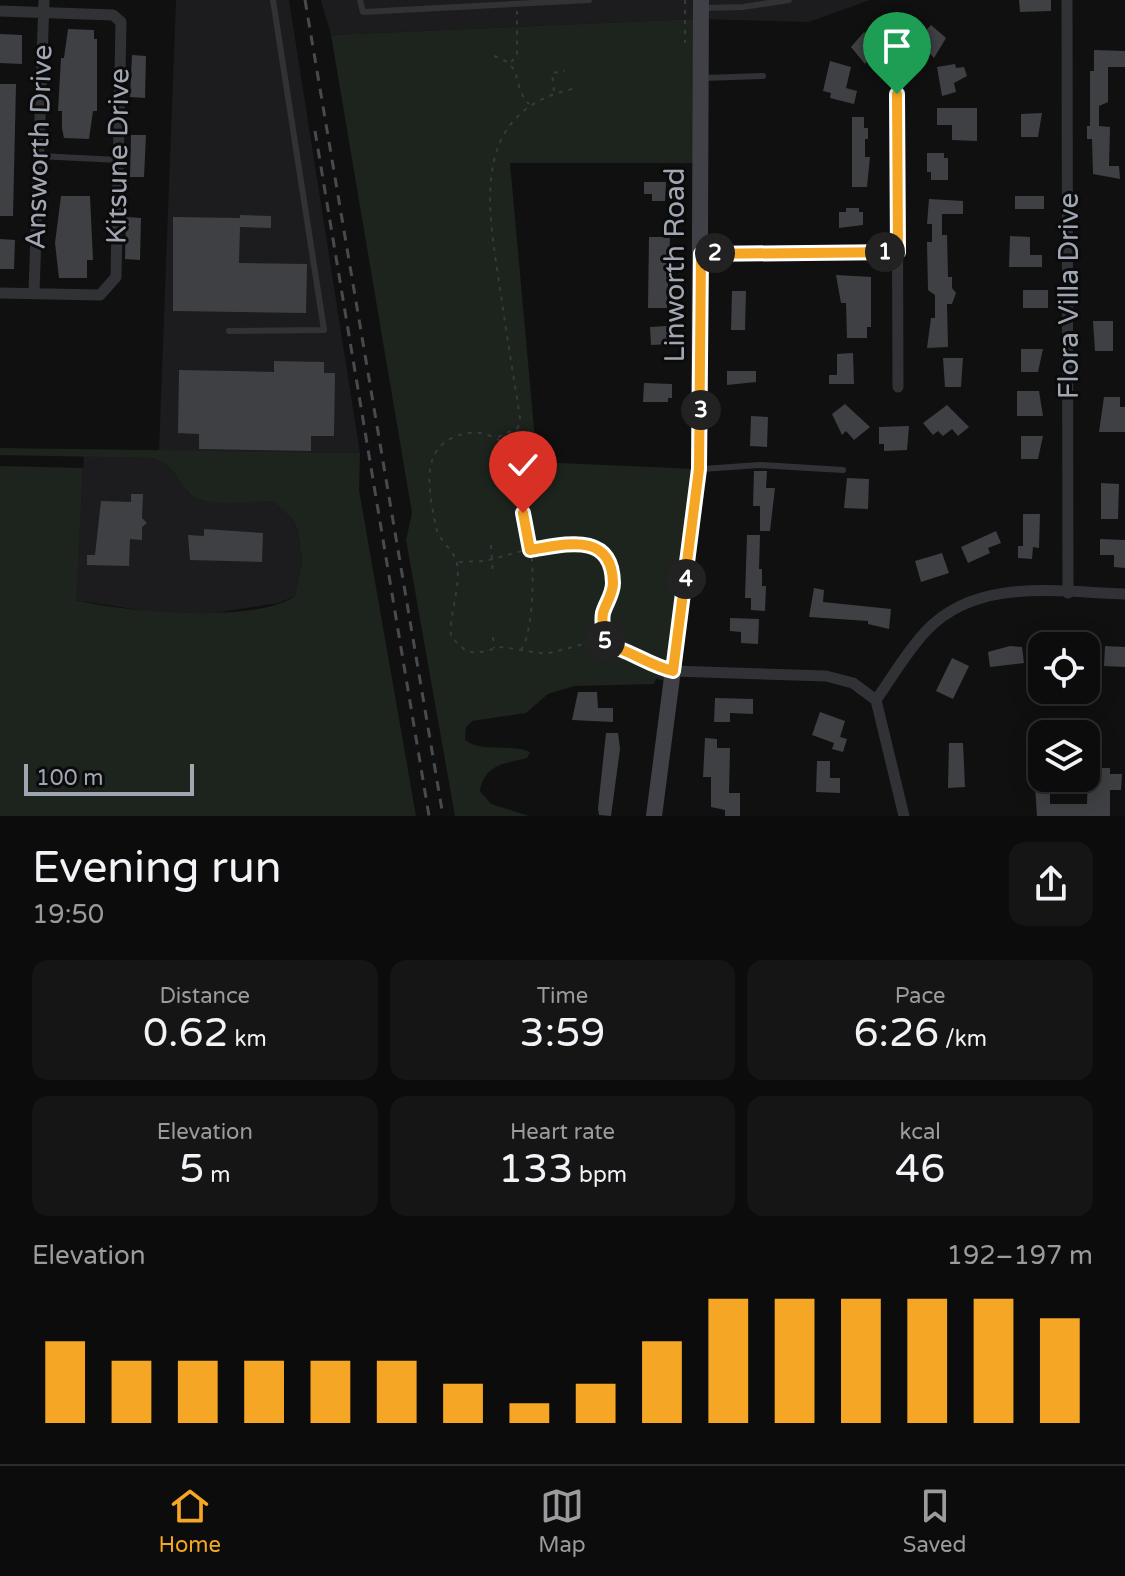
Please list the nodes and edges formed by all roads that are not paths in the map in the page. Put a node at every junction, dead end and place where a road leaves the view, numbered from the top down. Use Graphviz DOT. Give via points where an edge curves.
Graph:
graph roads {
  1 [pos="273,0"];
  2 [pos="360,0"];
  3 [pos="589,0"];
  4 [pos="789,0"];
  5 [pos="1067,0"];
  6 [pos="701,4"];
  7 [pos="44,6"];
  8 [pos="5,8"];
  9 [pos="763,76"];
  10 [pos="701,78"];
  11 [pos="897,94"];
  12 [pos="39,156"];
  13 [pos="118,160"];
  14 [pos="898,252"];
  15 [pos="701,254"];
  16 [pos="0,293"];
  17 [pos="34,293"];
  18 [pos="229,331"];
  19 [pos="898,387"];
  20 [pos="699,469"];
  21 [pos="843,470"];
  22 [pos="1068,593"];
  23 [pos="1125,594"];
  24 [pos="673,671"];
  25 [pos="876,700"];
  26 [pos="654,816"];
  27 [pos="904,816"];
  1 -- 18 [label="lane" via="324,330"];
  2 -- 3 [label="lane" via="363,12"];
  4 -- 6 [label="lane" via="743,7"];
  5 -- 22 [label="street, Flora Villa Drive"];
  6 -- 10 [label="main road, Linworth Road"];
  7 -- 8 [label="street"];
  7 -- 12 [label="street, Answorth Drive"];
  7 -- 13 [label="street, Kitsune Drive" via="113,15 121,22"];
  9 -- 10 [label="lane"];
  10 -- 15 [label="main road, Linworth Road"];
  11 -- 14 [label="street"];
  12 -- 13 [label="lane"];
  12 -- 17 [label="street, Answorth Drive"];
  13 -- 17 [label="street, Kitsune Drive" via="116,277 100,295"];
  14 -- 15 [label="street"];
  14 -- 19 [label="street"];
  15 -- 20 [label="main road, Linworth Road"];
  16 -- 17 [label="street"];
  20 -- 21 [label="lane" via="760,465"];
  20 -- 24 [label="main road, Linworth Road"];
  22 -- 23 [label="street"];
  22 -- 25 [label="street" via="980,596 950,610 907,653"];
  24 -- 25 [label="street" via="826,676 853,683"];
  24 -- 26 [label="main road, Linworth Road"];
  25 -- 27 [label="street"];
}
